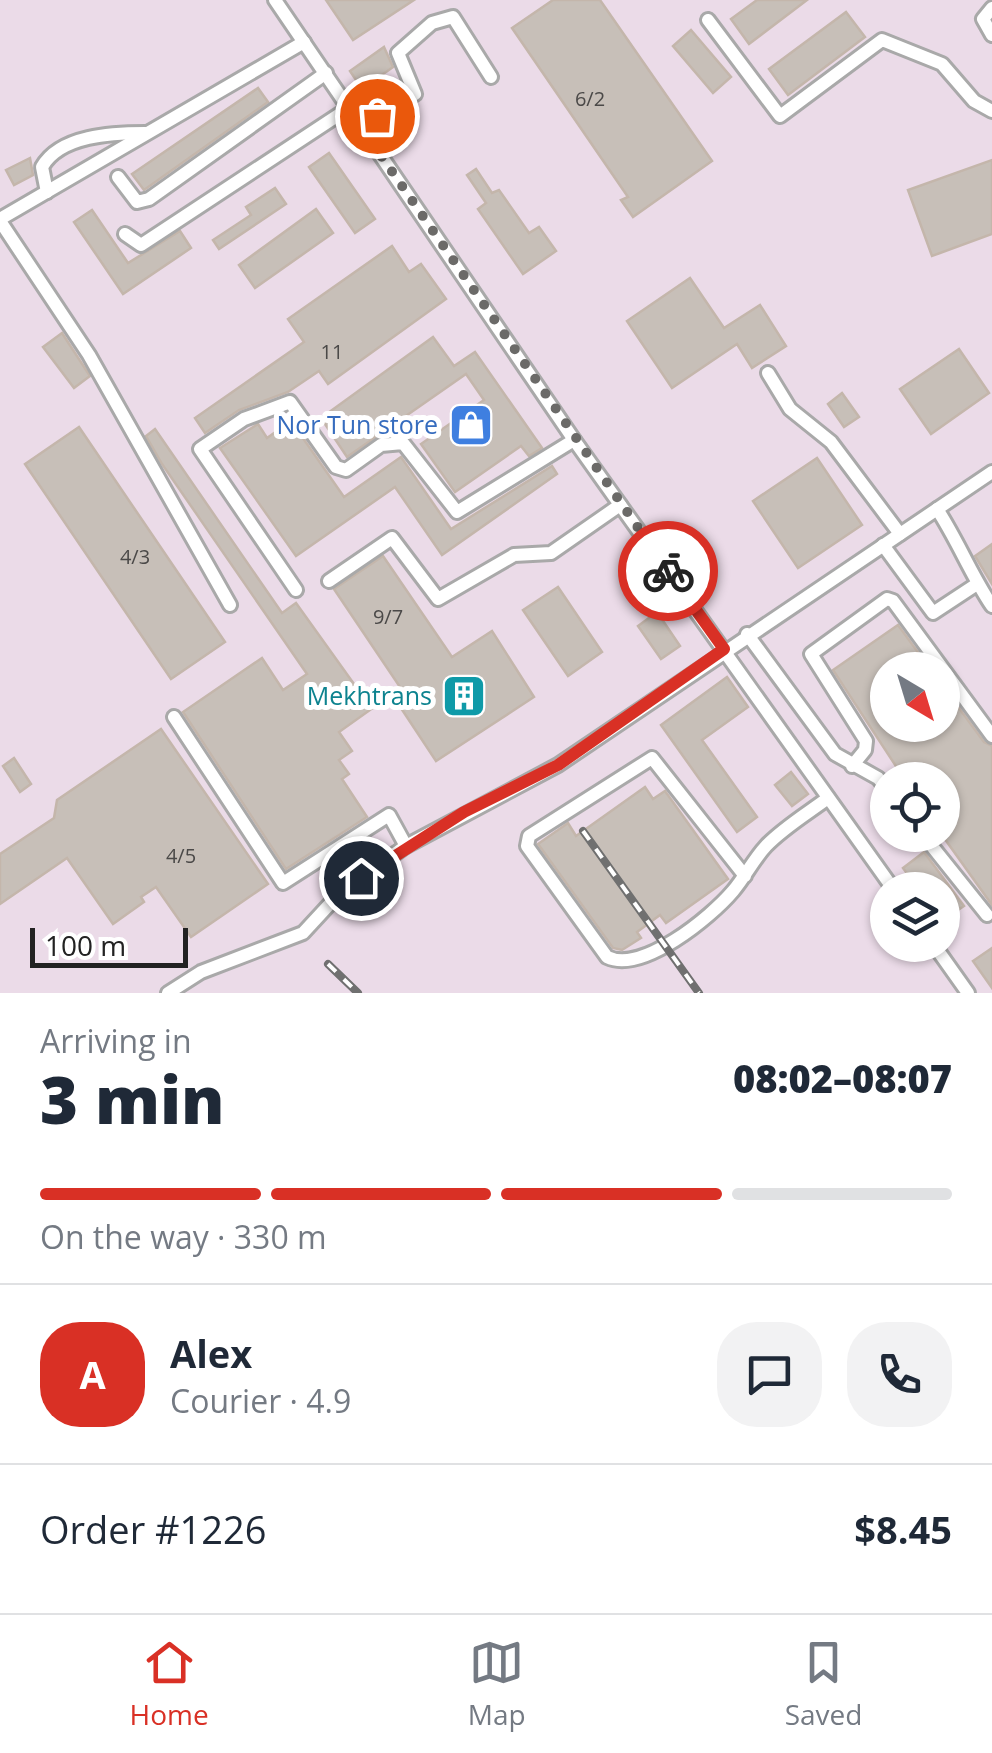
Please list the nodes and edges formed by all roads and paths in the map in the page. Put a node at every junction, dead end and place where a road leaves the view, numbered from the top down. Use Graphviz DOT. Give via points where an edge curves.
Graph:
graph roads {
  1 [pos="276,0"];
  2 [pos="992,8"];
  3 [pos="708,20"];
  4 [pos="992,35"];
  5 [pos="304,42"];
  6 [pos="326,73"];
  7 [pos="491,77"];
  8 [pos="349,108"];
  9 [pos="992,111"];
  10 [pos="362,128"];
  11 [pos="148,133"];
  12 [pos="118,177"];
  13 [pos="47,192"];
  14 [pos="0,220"];
  15 [pos="125,234"];
  16 [pos="768,373"];
  17 [pos="574,440"];
  18 [pos="992,472"];
  19 [pos="620,505"];
  20 [pos="937,510"];
  21 [pos="900,534"];
  22 [pos="883,546"];
  23 [pos="329,581"];
  24 [pos="977,584"];
  25 [pos="296,590"];
  26 [pos="230,605"];
  27 [pos="992,606"];
  28 [pos="747,634"];
  29 [pos="724,649"];
  30 [pos="174,716"];
  31 [pos="992,736"];
  32 [pos="852,766"];
  33 [pos="870,774"];
  34 [pos="828,798"];
  35 [pos="406,846"];
  36 [pos="936,852"];
  37 [pos="881,872"];
  38 [pos="744,876"];
  39 [pos="987,916"];
  40 [pos="946,962"];
  41 [pos="168,993"];
  42 [pos="968,993"];
  1 -- 5 [label="street"];
  2 -- 4 [label="street" via="983,20"];
  3 -- 9 [label="street" via="780,116 882,40 942,64 974,102"];
  5 -- 6 [label="street"];
  5 -- 11 [label="street"];
  6 -- 8 [label="street"];
  6 -- 12 [label="street" via="149,199 137,202"];
  7 -- 10 [label="street" via="453,17 432,23 398,53 415,94"];
  8 -- 10 [label="street"];
  8 -- 15 [label="street" via="141,245"];
  10 -- 17 [label="street"];
  11 -- 13 [label="street"];
  11 -- 13 [label="street" via="78,141 46,159"];
  13 -- 14 [label="street"];
  14 -- 26 [label="street" via="89,355"];
  16 -- 21 [label="street" via="790,409 831,442"];
  17 -- 19 [label="street"];
  17 -- 25 [label="street" via="457,512 402,443 381,445 346,470 336,468 290,402 244,419 200,448"];
  18 -- 20 [label="street"];
  19 -- 23 [label="street" via="552,554 514,555 438,599 392,538"];
  19 -- 29 [label="street"];
  20 -- 21 [label="street"];
  20 -- 24 [label="street"];
  21 -- 22 [label="street"];
  22 -- 24 [label="street" via="934,613"];
  22 -- 28 [label="street"];
  24 -- 27 [label="street"];
  28 -- 29 [label="street"];
  28 -- 32 [label="street" via="836,754"];
  29 -- 34 [label="street"];
  29 -- 35 [label="street" via="558,765"];
  30 -- 35 [label="street" via="283,884 389,815"];
  31 -- 32 [label="street" via="887,600 811,654 866,741"];
  32 -- 33 [label="street"];
  34 -- 37 [label="street"];
  34 -- 38 [label="street" via="766,846"];
  35 -- 41 [label="street" via="339,894 304,934 201,972"];
  36 -- 39 [label="street"];
  38 -- 38 [label="street" via="710,914 665,946 616,962 526,846 529,836 652,758"];
  40 -- 42 [label="street"];
}
